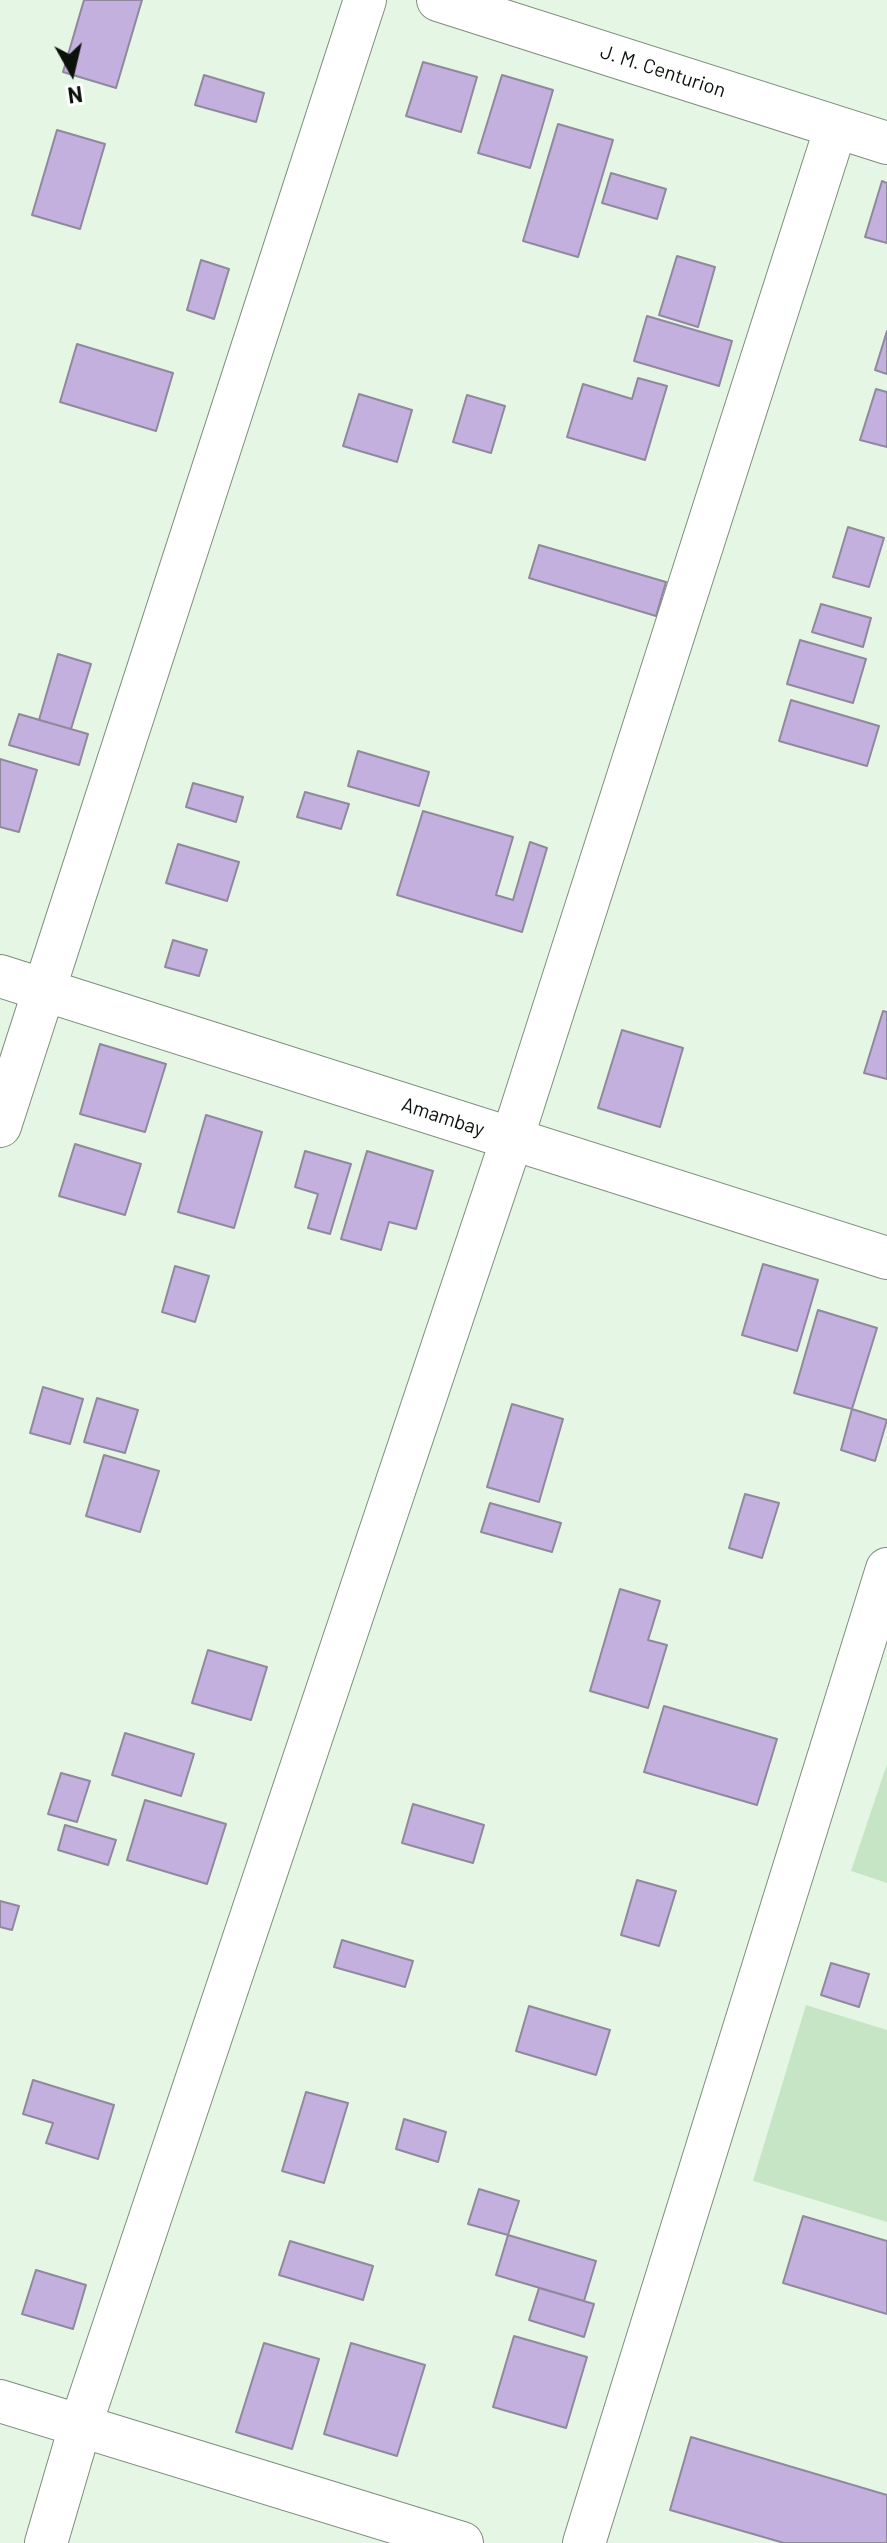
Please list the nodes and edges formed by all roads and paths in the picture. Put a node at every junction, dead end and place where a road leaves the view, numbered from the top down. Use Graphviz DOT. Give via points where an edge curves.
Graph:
graph roads {
  1 [pos="365,0"];
  2 [pos="438,0"];
  3 [pos="487,6"];
  4 [pos="836,127"];
  5 [pos="887,143"];
  6 [pos="0,976"];
  7 [pos="44,990"];
  8 [pos="0,1126"];
  9 [pos="512,1139"];
  10 [pos="887,1258"];
  11 [pos="887,1569"];
  12 [pos="0,2401"];
  13 [pos="80,2427"];
  14 [pos="46,2543"];
  15 [pos="462,2543"];
  16 [pos="584,2543"];
  1 -- 7 [label="street"];
  2 -- 3 [label="street, J. M. Centurion"];
  3 -- 4 [label="street, J. M. Centurion"];
  4 -- 5 [label="street, J. M. Centurion"];
  4 -- 9 [label="street"];
  6 -- 7 [label="street, Amambay"];
  7 -- 8 [label="street"];
  7 -- 9 [label="street, Amambay"];
  9 -- 10 [label="street, Amambay"];
  9 -- 13 [label="street"];
  11 -- 16 [label="street"];
  12 -- 13 [label="street"];
  13 -- 14 [label="street"];
  13 -- 15 [label="street"];
}
